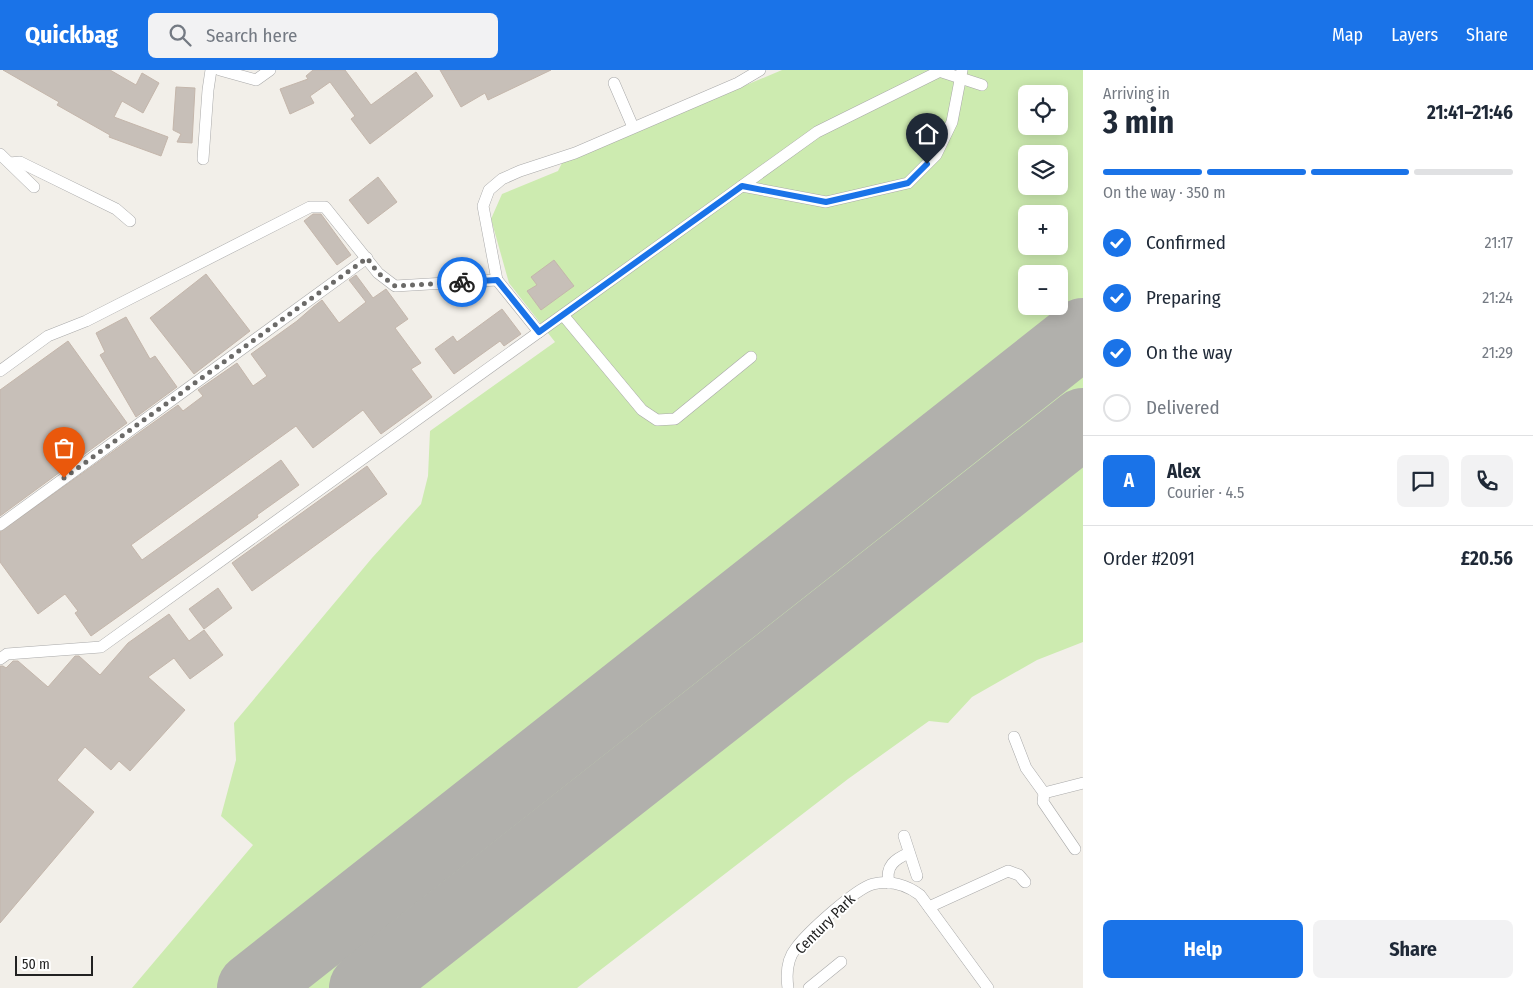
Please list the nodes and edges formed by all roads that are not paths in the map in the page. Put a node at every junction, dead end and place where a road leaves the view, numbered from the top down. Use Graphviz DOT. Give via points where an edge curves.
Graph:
graph roads {
  1 [pos="211,70"];
  2 [pos="220,70"];
  3 [pos="270,70"];
  4 [pos="760,70"];
  5 [pos="940,71"];
  6 [pos="961,74"];
  7 [pos="614,83"];
  8 [pos="982,85"];
  9 [pos="633,127"];
  10 [pos="0,154"];
  11 [pos="203,160"];
  12 [pos="10,164"];
  13 [pos="742,186"];
  14 [pos="34,188"];
  15 [pos="130,221"];
  16 [pos="367,258"];
  17 [pos="497,280"];
  18 [pos="563,315"];
  19 [pos="539,332"];
  20 [pos="751,357"];
  21 [pos="0,370"];
  22 [pos="0,525"];
  23 [pos="0,644"];
  24 [pos="4,656"];
  25 [pos="1014,737"];
  26 [pos="1083,783"];
  27 [pos="1044,794"];
  28 [pos="904,836"];
  29 [pos="1075,849"];
  30 [pos="909,853"];
  31 [pos="917,876"];
  32 [pos="1025,882"];
  33 [pos="889,883"];
  34 [pos="928,907"];
  35 [pos="841,962"];
  36 [pos="788,988"];
  37 [pos="809,988"];
  38 [pos="988,988"];
  1 -- 11 [label="street"];
  2 -- 3 [label="street" via="256,80"];
  4 -- 9 [label="street" via="738,83"];
  5 -- 6 [label="street"];
  5 -- 13 [label="street" via="817,132"];
  6 -- 8 [label="street"];
  6 -- 13 [label="street" via="952,122 936,155 908,183 826,202"];
  7 -- 9 [label="street"];
  9 -- 17 [label="street" via="520,171 502,179 489,190 483,206"];
  10 -- 12 [label="street"];
  12 -- 14 [label="street"];
  12 -- 15 [label="street" via="20,162 116,209"];
  13 -- 18 [label="street"];
  16 -- 17 [label="street" via="378,273 395,286"];
  16 -- 21 [label="street" via="325,207 310,207 86,321 48,336"];
  16 -- 22 [label="street"];
  17 -- 19 [label="street"];
  18 -- 19 [label="street"];
  18 -- 20 [label="street" via="642,410 657,420 675,419"];
  19 -- 24 [label="street" via="101,647"];
  23 -- 24 [label="street"];
  25 -- 27 [label="street" via="1026,768"];
  26 -- 27 [label="street"];
  27 -- 29 [label="street" via="1043,802"];
  28 -- 30 [label="street"];
  30 -- 31 [label="street"];
  30 -- 33 [label="street" via="897,858 890,867"];
  32 -- 34 [label="street" via="1014,871 1008,870"];
  33 -- 34 [label="street" via="912,890"];
  33 -- 36 [label="street, Century Park" via="860,889 796,949 786,973"];
  34 -- 38 [label="street"];
  35 -- 37 [label="street"];
}
